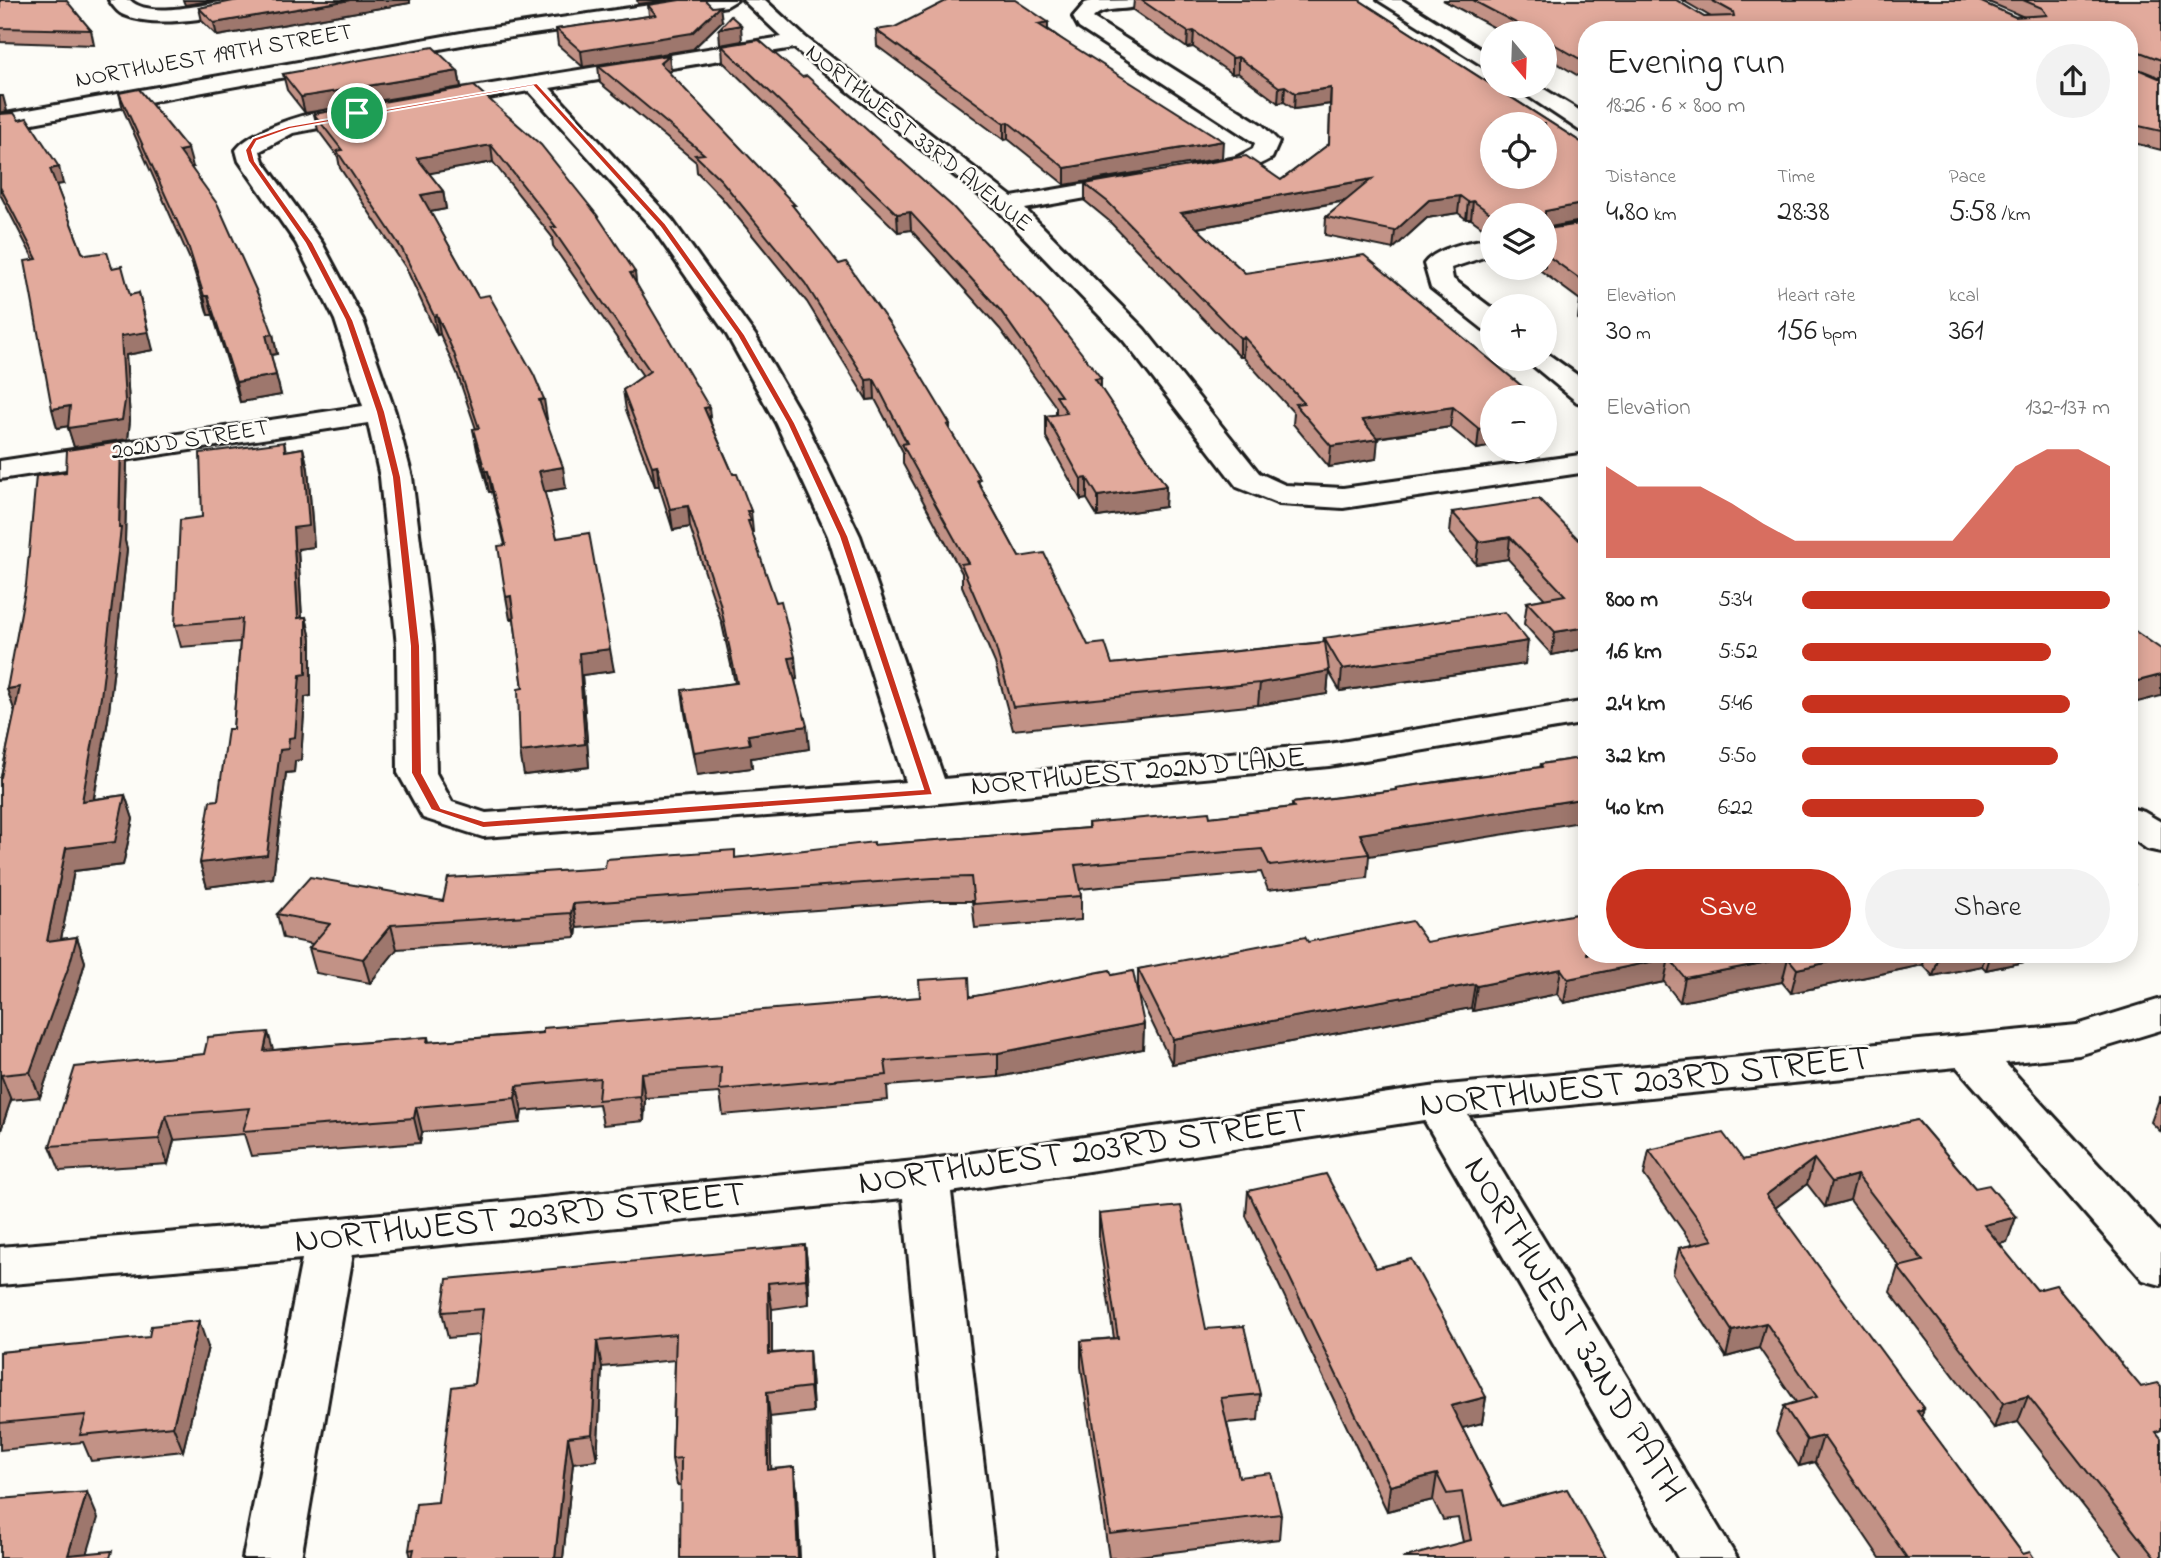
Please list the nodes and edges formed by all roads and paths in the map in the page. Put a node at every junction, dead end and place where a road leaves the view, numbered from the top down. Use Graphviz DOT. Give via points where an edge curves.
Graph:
graph roads {
  1 [pos="119,0"];
  2 [pos="263,0"];
  3 [pos="727,0"];
  4 [pos="753,0"];
  5 [pos="1137,0"];
  6 [pos="1388,0"];
  7 [pos="798,41"];
  8 [pos="1480,58"];
  9 [pos="534,84"];
  10 [pos="1543,98"];
  11 [pos="411,104"];
  12 [pos="384,109"];
  13 [pos="1578,119"];
  14 [pos="0,122"];
  15 [pos="1007,205"];
  16 [pos="1480,247"];
  17 [pos="1480,313"];
  18 [pos="1555,371"];
  19 [pos="1578,389"];
  20 [pos="380,412"];
  21 [pos="1578,464"];
  22 [pos="0,470"];
  23 [pos="1578,714"];
  24 [pos="929,792"];
  25 [pos="2138,825"];
  26 [pos="2161,840"];
  27 [pos="2161,1014"];
  28 [pos="1969,1052"];
  29 [pos="1437,1102"];
  30 [pos="925,1178"];
  31 [pos="331,1238"];
  32 [pos="0,1266"];
  33 [pos="2161,1266"];
  34 [pos="272,1558"];
  35 [pos="966,1558"];
  36 [pos="1708,1558"];
  1 -- 2 [label="street" via="129,10 152,13"];
  3 -- 14 [label="street, NORTHWEST 199TH STREET" via="478,36"];
  4 -- 7 [label="street, NORTHWEST 33RD AVENUE"];
  5 -- 15 [label="street" via="1092,7 1083,17 1086,24 1254,130 1267,142 1264,153 1243,164"];
  6 -- 8 [label="street"];
  7 -- 9 [label="street"];
  7 -- 15 [label="street, NORTHWEST 33RD AVENUE"];
  9 -- 11 [label="street"];
  9 -- 24 [label="street" via="663,225 741,335 791,423 844,536"];
  10 -- 13 [label="street"];
  12 -- 20 [label="street" via="288,128 255,140 248,150 251,161 309,243 349,320"];
  15 -- 21 [label="street, NORTHWEST 33RD AVENUE" via="1134,335 1248,480 1279,494 1343,498"];
  16 -- 17 [label="street" via="1437,264 1440,282"];
  18 -- 19 [label="street"];
  20 -- 22 [label="street, 202ND STREET"];
  20 -- 24 [label="street, NORTHWEST 202ND LANE" via="396,477 415,646 416,773 437,810 483,825"];
  23 -- 24 [label="street, NORTHWEST 202ND LANE" via="1329,755"];
  25 -- 26 [label="street"];
  27 -- 28 [label="street, NORTHWEST 203RD STREET" via="2079,1040"];
  28 -- 29 [label="street, NORTHWEST 203RD STREET"];
  28 -- 33 [label="street"];
  29 -- 30 [label="street, NORTHWEST 203RD STREET"];
  29 -- 36 [label="street, NORTHWEST 32ND PATH"];
  30 -- 31 [label="street, NORTHWEST 203RD STREET"];
  30 -- 35 [label="street"];
  31 -- 32 [label="street, NORTHWEST 203RD STREET"];
  31 -- 34 [label="street"];
}
